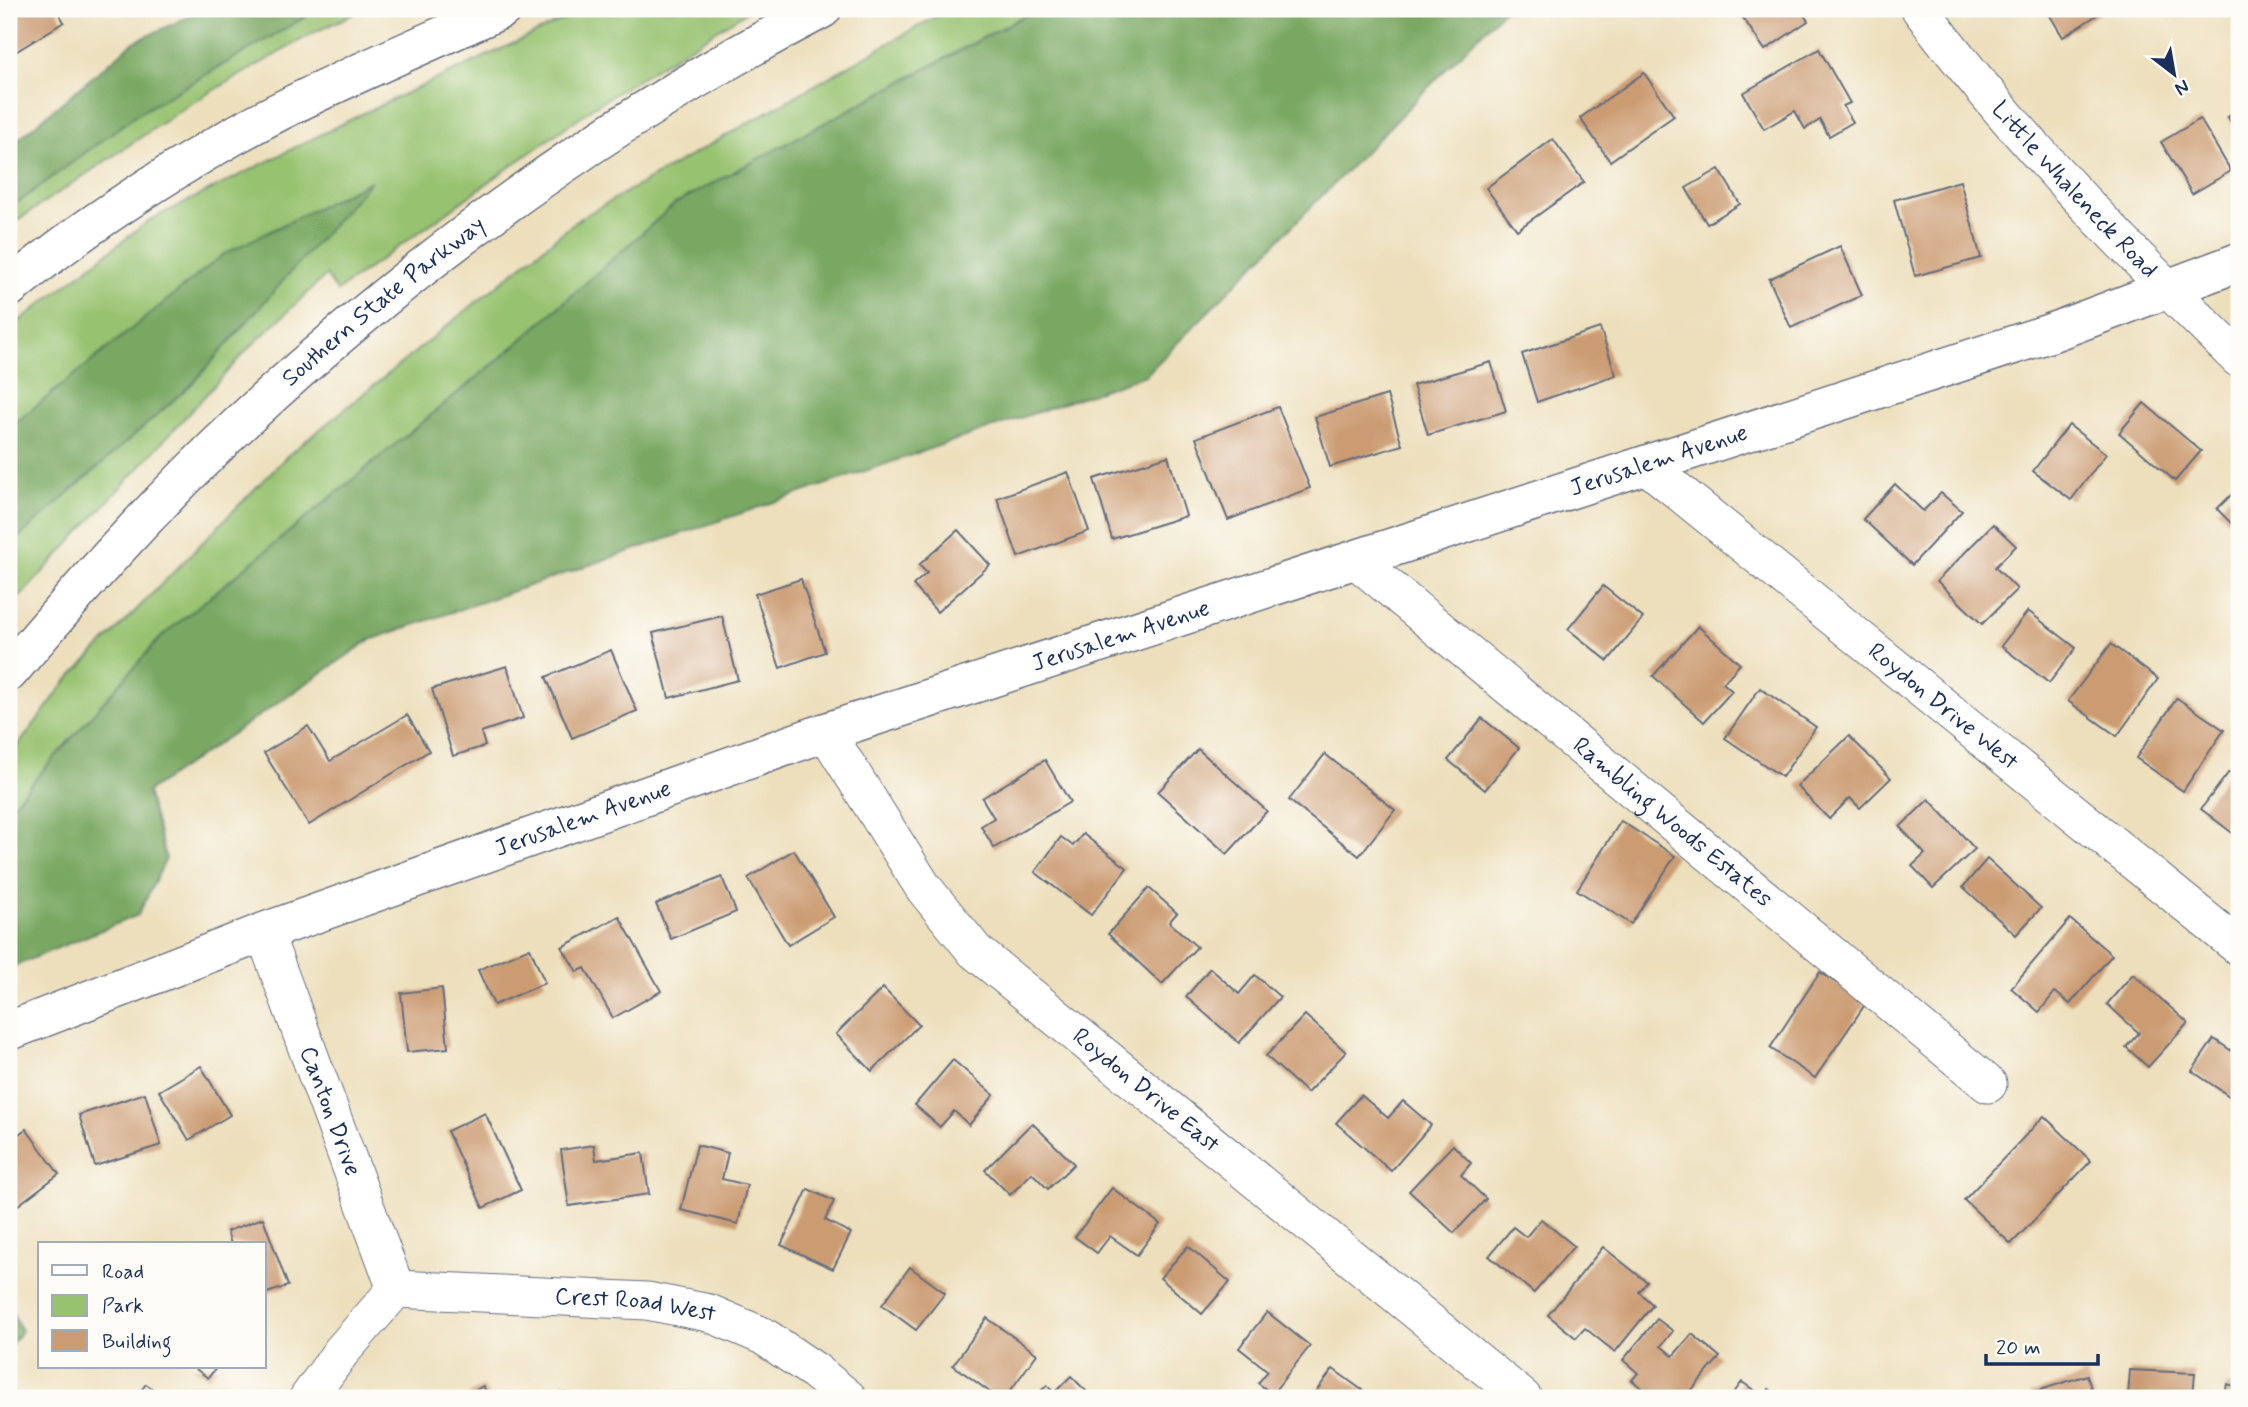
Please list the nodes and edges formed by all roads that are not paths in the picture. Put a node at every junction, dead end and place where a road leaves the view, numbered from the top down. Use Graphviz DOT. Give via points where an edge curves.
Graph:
graph roads {
  1 [pos="502,9"];
  2 [pos="822,9"];
  3 [pos="1920,9"];
  4 [pos="2239,262"];
  5 [pos="9,288"];
  6 [pos="2166,289"];
  7 [pos="2239,359"];
  8 [pos="1646,465"];
  9 [pos="1356,560"];
  10 [pos="9,672"];
  11 [pos="826,732"];
  12 [pos="264,932"];
  13 [pos="2239,947"];
  14 [pos="9,1031"];
  15 [pos="1988,1084"];
  16 [pos="396,1289"];
  17 [pos="308,1398"];
  18 [pos="848,1398"];
  19 [pos="1522,1398"];
  1 -- 5 [label="main road" via="234,136 125,204"];
  2 -- 10 [label="main road, Southern State Parkway" via="618,128 396,289 208,455 143,520"];
  3 -- 6 [label="street, Little Whaleneck Road" via="2042,159"];
  4 -- 6 [label="main road, Jerusalem Avenue"];
  6 -- 7 [label="street, Little Whaleneck Road"];
  6 -- 8 [label="main road, Jerusalem Avenue" via="2050,333"];
  8 -- 9 [label="main road, Jerusalem Avenue"];
  8 -- 13 [label="street, Roydon Drive West"];
  9 -- 11 [label="main road, Jerusalem Avenue"];
  9 -- 15 [label="street, Rambling Woods Estates"];
  11 -- 12 [label="main road, Jerusalem Avenue"];
  11 -- 19 [label="street, Roydon Drive East" via="923,887 975,951"];
  12 -- 14 [label="main road, Jerusalem Avenue"];
  12 -- 16 [label="street, Canton Drive"];
  16 -- 17 [label="street"];
  16 -- 18 [label="street, Crest Road West" via="647,1301 709,1313 762,1336"];
}
